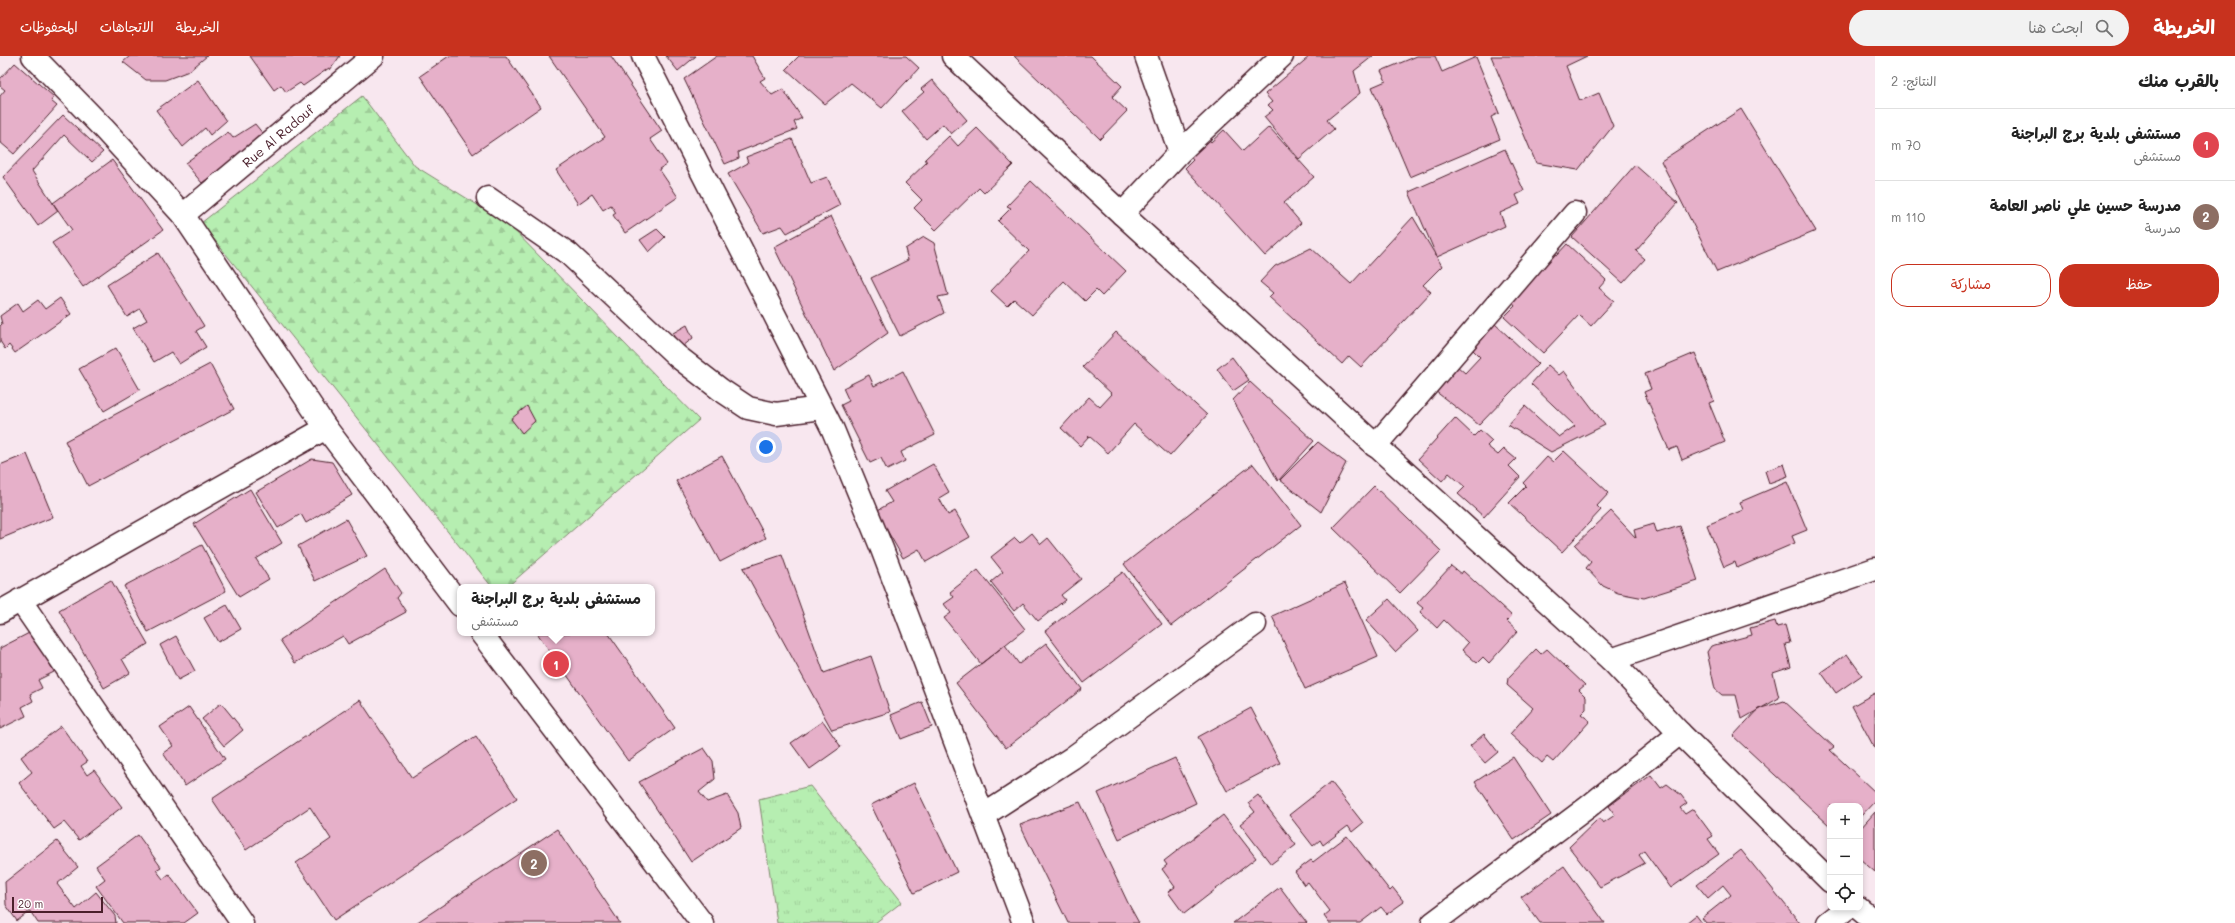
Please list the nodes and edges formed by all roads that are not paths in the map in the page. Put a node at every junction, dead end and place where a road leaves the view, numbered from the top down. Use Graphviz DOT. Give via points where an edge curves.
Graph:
graph roads {
  1 [pos="33,56"];
  2 [pos="373,56"];
  3 [pos="643,56"];
  4 [pos="953,56"];
  5 [pos="1146,56"];
  6 [pos="1282,56"];
  7 [pos="1180,152"];
  8 [pos="488,198"];
  9 [pos="1575,213"];
  10 [pos="1122,214"];
  11 [pos="183,215"];
  12 [pos="821,408"];
  13 [pos="326,428"];
  14 [pos="1374,446"];
  15 [pos="1875,569"];
  16 [pos="20,600"];
  17 [pos="457,601"];
  18 [pos="0,612"];
  19 [pos="1255,624"];
  20 [pos="483,636"];
  21 [pos="1611,660"];
  22 [pos="1680,733"];
  23 [pos="984,815"];
  24 [pos="1827,878"];
  25 [pos="1843,911"];
  26 [pos="1862,911"];
  27 [pos="1875,922"];
  28 [pos="242,923"];
  29 [pos="702,923"];
  30 [pos="1024,923"];
  31 [pos="1433,923"];
  32 [pos="1828,923"];
  1 -- 11 [label="street"];
  2 -- 11 [label="street, Rue Al Radouf"];
  3 -- 12 [label="street"];
  4 -- 10 [label="street"];
  5 -- 7 [label="street"];
  6 -- 7 [label="street"];
  7 -- 10 [label="street"];
  8 -- 12 [label="street" via="568,254 677,356 748,408 776,414"];
  9 -- 14 [label="street"];
  10 -- 14 [label="street"];
  11 -- 13 [label="street"];
  12 -- 23 [label="street" via="833,430 882,549"];
  13 -- 16 [label="street"];
  13 -- 17 [label="street"];
  14 -- 21 [label="street"];
  15 -- 21 [label="street"];
  16 -- 18 [label="street"];
  16 -- 28 [label="street"];
  19 -- 23 [label="street" via="1072,758"];
  20 -- 29 [label="street"];
  21 -- 22 [label="street"];
  22 -- 24 [label="street"];
  22 -- 31 [label="street" via="1588,807"];
  23 -- 30 [label="street"];
  25 -- 32 [label="street"];
  26 -- 27 [label="street"];
}
